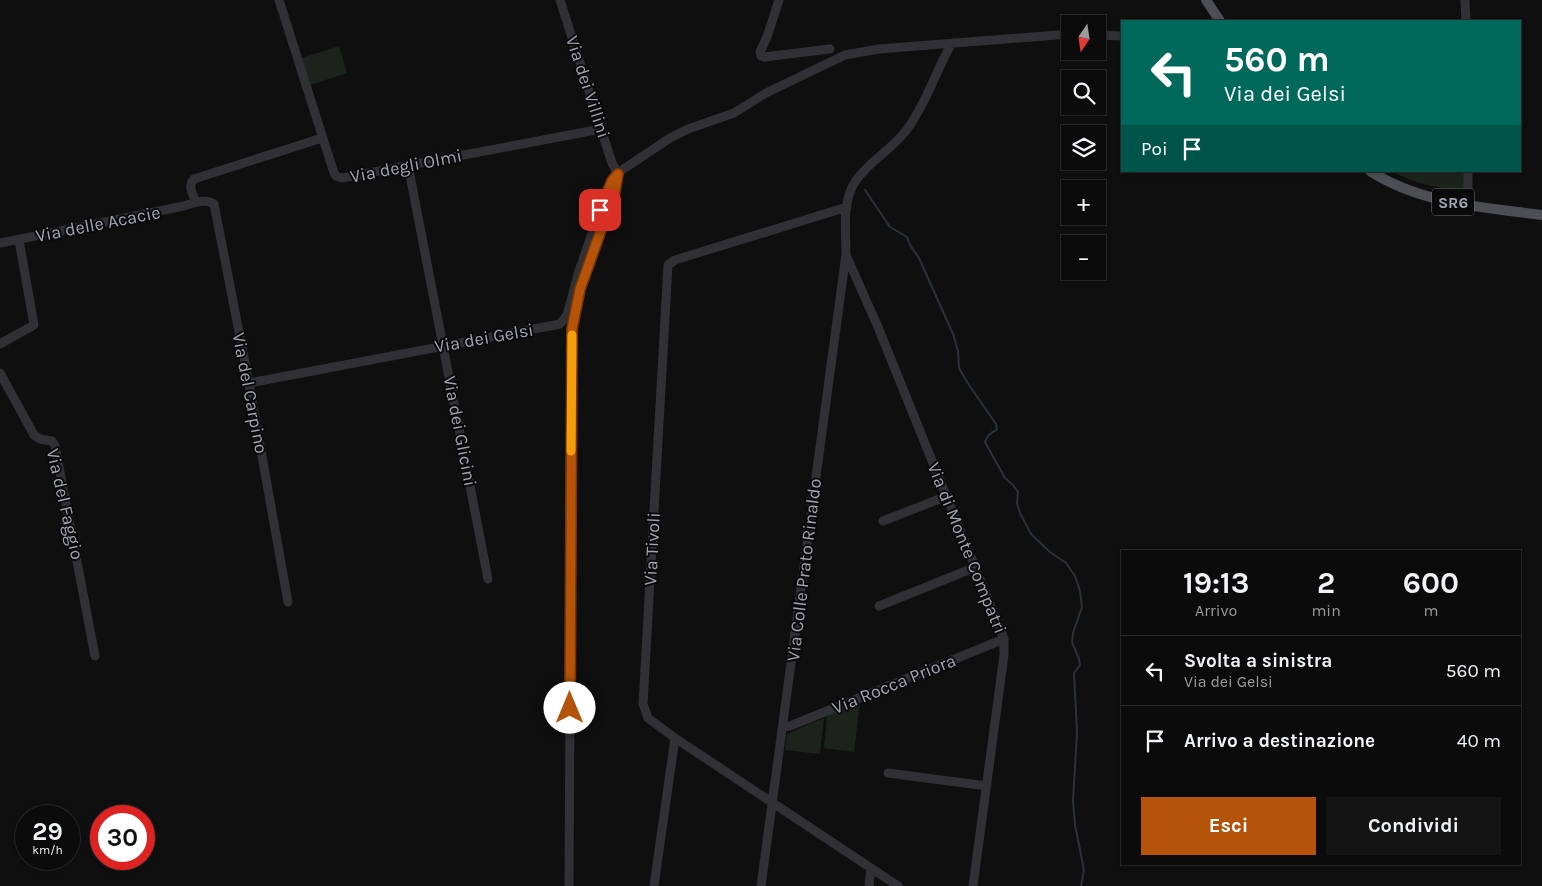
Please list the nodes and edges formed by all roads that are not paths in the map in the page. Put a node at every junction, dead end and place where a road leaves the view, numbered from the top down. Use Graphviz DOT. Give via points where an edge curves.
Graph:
graph roads {
  1 [pos="279,0"];
  2 [pos="560,0"];
  3 [pos="779,0"];
  4 [pos="1206,0"];
  5 [pos="1465,0"];
  6 [pos="1219,20"];
  7 [pos="1466,20"];
  8 [pos="1061,35"];
  9 [pos="1106,35"];
  10 [pos="1121,36"];
  11 [pos="952,43"];
  12 [pos="830,49"];
  13 [pos="601,129"];
  14 [pos="322,138"];
  15 [pos="408,165"];
  16 [pos="1372,172"];
  17 [pos="1468,172"];
  18 [pos="618,174"];
  19 [pos="196,202"];
  20 [pos="1468,205"];
  21 [pos="846,207"];
  22 [pos="1542,215"];
  23 [pos="19,240"];
  24 [pos="0,243"];
  25 [pos="846,254"];
  26 [pos="0,344"];
  27 [pos="444,345"];
  28 [pos="0,373"];
  29 [pos="249,383"];
  30 [pos="947,496"];
  31 [pos="883,521"];
  32 [pos="976,567"];
  33 [pos="488,579"];
  34 [pos="288,602"];
  35 [pos="879,606"];
  36 [pos="1004,639"];
  37 [pos="95,656"];
  38 [pos="783,726"];
  39 [pos="674,738"];
  40 [pos="888,773"];
  41 [pos="987,786"];
  42 [pos="772,804"];
  43 [pos="871,869"];
  44 [pos="569,886"];
  45 [pos="654,886"];
  46 [pos="761,886"];
  47 [pos="869,886"];
  48 [pos="898,886"];
  49 [pos="974,886"];
  1 -- 14 [label="street, Via degli Olmi"];
  2 -- 13 [label="street, Via dei Villini"];
  3 -- 12 [label="street" via="761,56"];
  4 -- 6 [label="main road"];
  5 -- 7 [label="street"];
  8 -- 11 [label="street"];
  9 -- 10 [label="street"];
  11 -- 18 [label="street" via="843,56 766,93 734,113 674,136"];
  11 -- 21 [label="street, Via Colle Prato Rinaldo" via="908,128 857,179"];
  13 -- 15 [label="street, Via degli Olmi"];
  13 -- 18 [label="street, Via dei Villini"];
  14 -- 15 [label="street, Via degli Olmi" via="334,174 339,178"];
  14 -- 19 [label="street" via="196,178 190,185"];
  15 -- 27 [label="street, Via dei Glicini"];
  16 -- 20 [label="main road, SR6" via="1405,190"];
  17 -- 20 [label="street"];
  18 -- 27 [label="street, Via dei Gelsi" via="606,193 563,321 555,326"];
  18 -- 44 [label="street" via="580,289 572,329"];
  19 -- 23 [label="street, Via delle Acacie"];
  19 -- 29 [label="street, Via del Carpino" via="211,202 216,210"];
  20 -- 22 [label="main road, SR6"];
  21 -- 25 [label="street, Via Colle Prato Rinaldo"];
  21 -- 39 [label="street, Via Tivoli" via="675,260 668,265 643,704 648,718"];
  23 -- 24 [label="street, Via delle Acacie"];
  23 -- 26 [label="street" via="34,325"];
  25 -- 30 [label="street, Via di Monte Compatri"];
  25 -- 38 [label="street, Via Colle Prato Rinaldo"];
  27 -- 29 [label="street, Via dei Gelsi"];
  27 -- 33 [label="street, Via dei Glicini"];
  28 -- 37 [label="street, Via del Faggio" via="34,435 54,444"];
  29 -- 34 [label="street, Via del Carpino"];
  30 -- 31 [label="street"];
  30 -- 32 [label="street, Via di Monte Compatri"];
  32 -- 35 [label="street"];
  32 -- 36 [label="street, Via di Monte Compatri"];
  36 -- 38 [label="street, Via Rocca Priora" via="790,726"];
  36 -- 41 [label="street, Via di Monte Compatri"];
  38 -- 42 [label="street, Via Colle Prato Rinaldo"];
  39 -- 42 [label="street, Via Tivoli"];
  39 -- 45 [label="street"];
  40 -- 41 [label="street"];
  41 -- 49 [label="street, Via di Monte Compatri"];
  42 -- 43 [label="street, Via Tivoli"];
  42 -- 46 [label="street, Via Colle Prato Rinaldo"];
  43 -- 47 [label="street"];
  43 -- 48 [label="street, Via Tivoli"];
}
